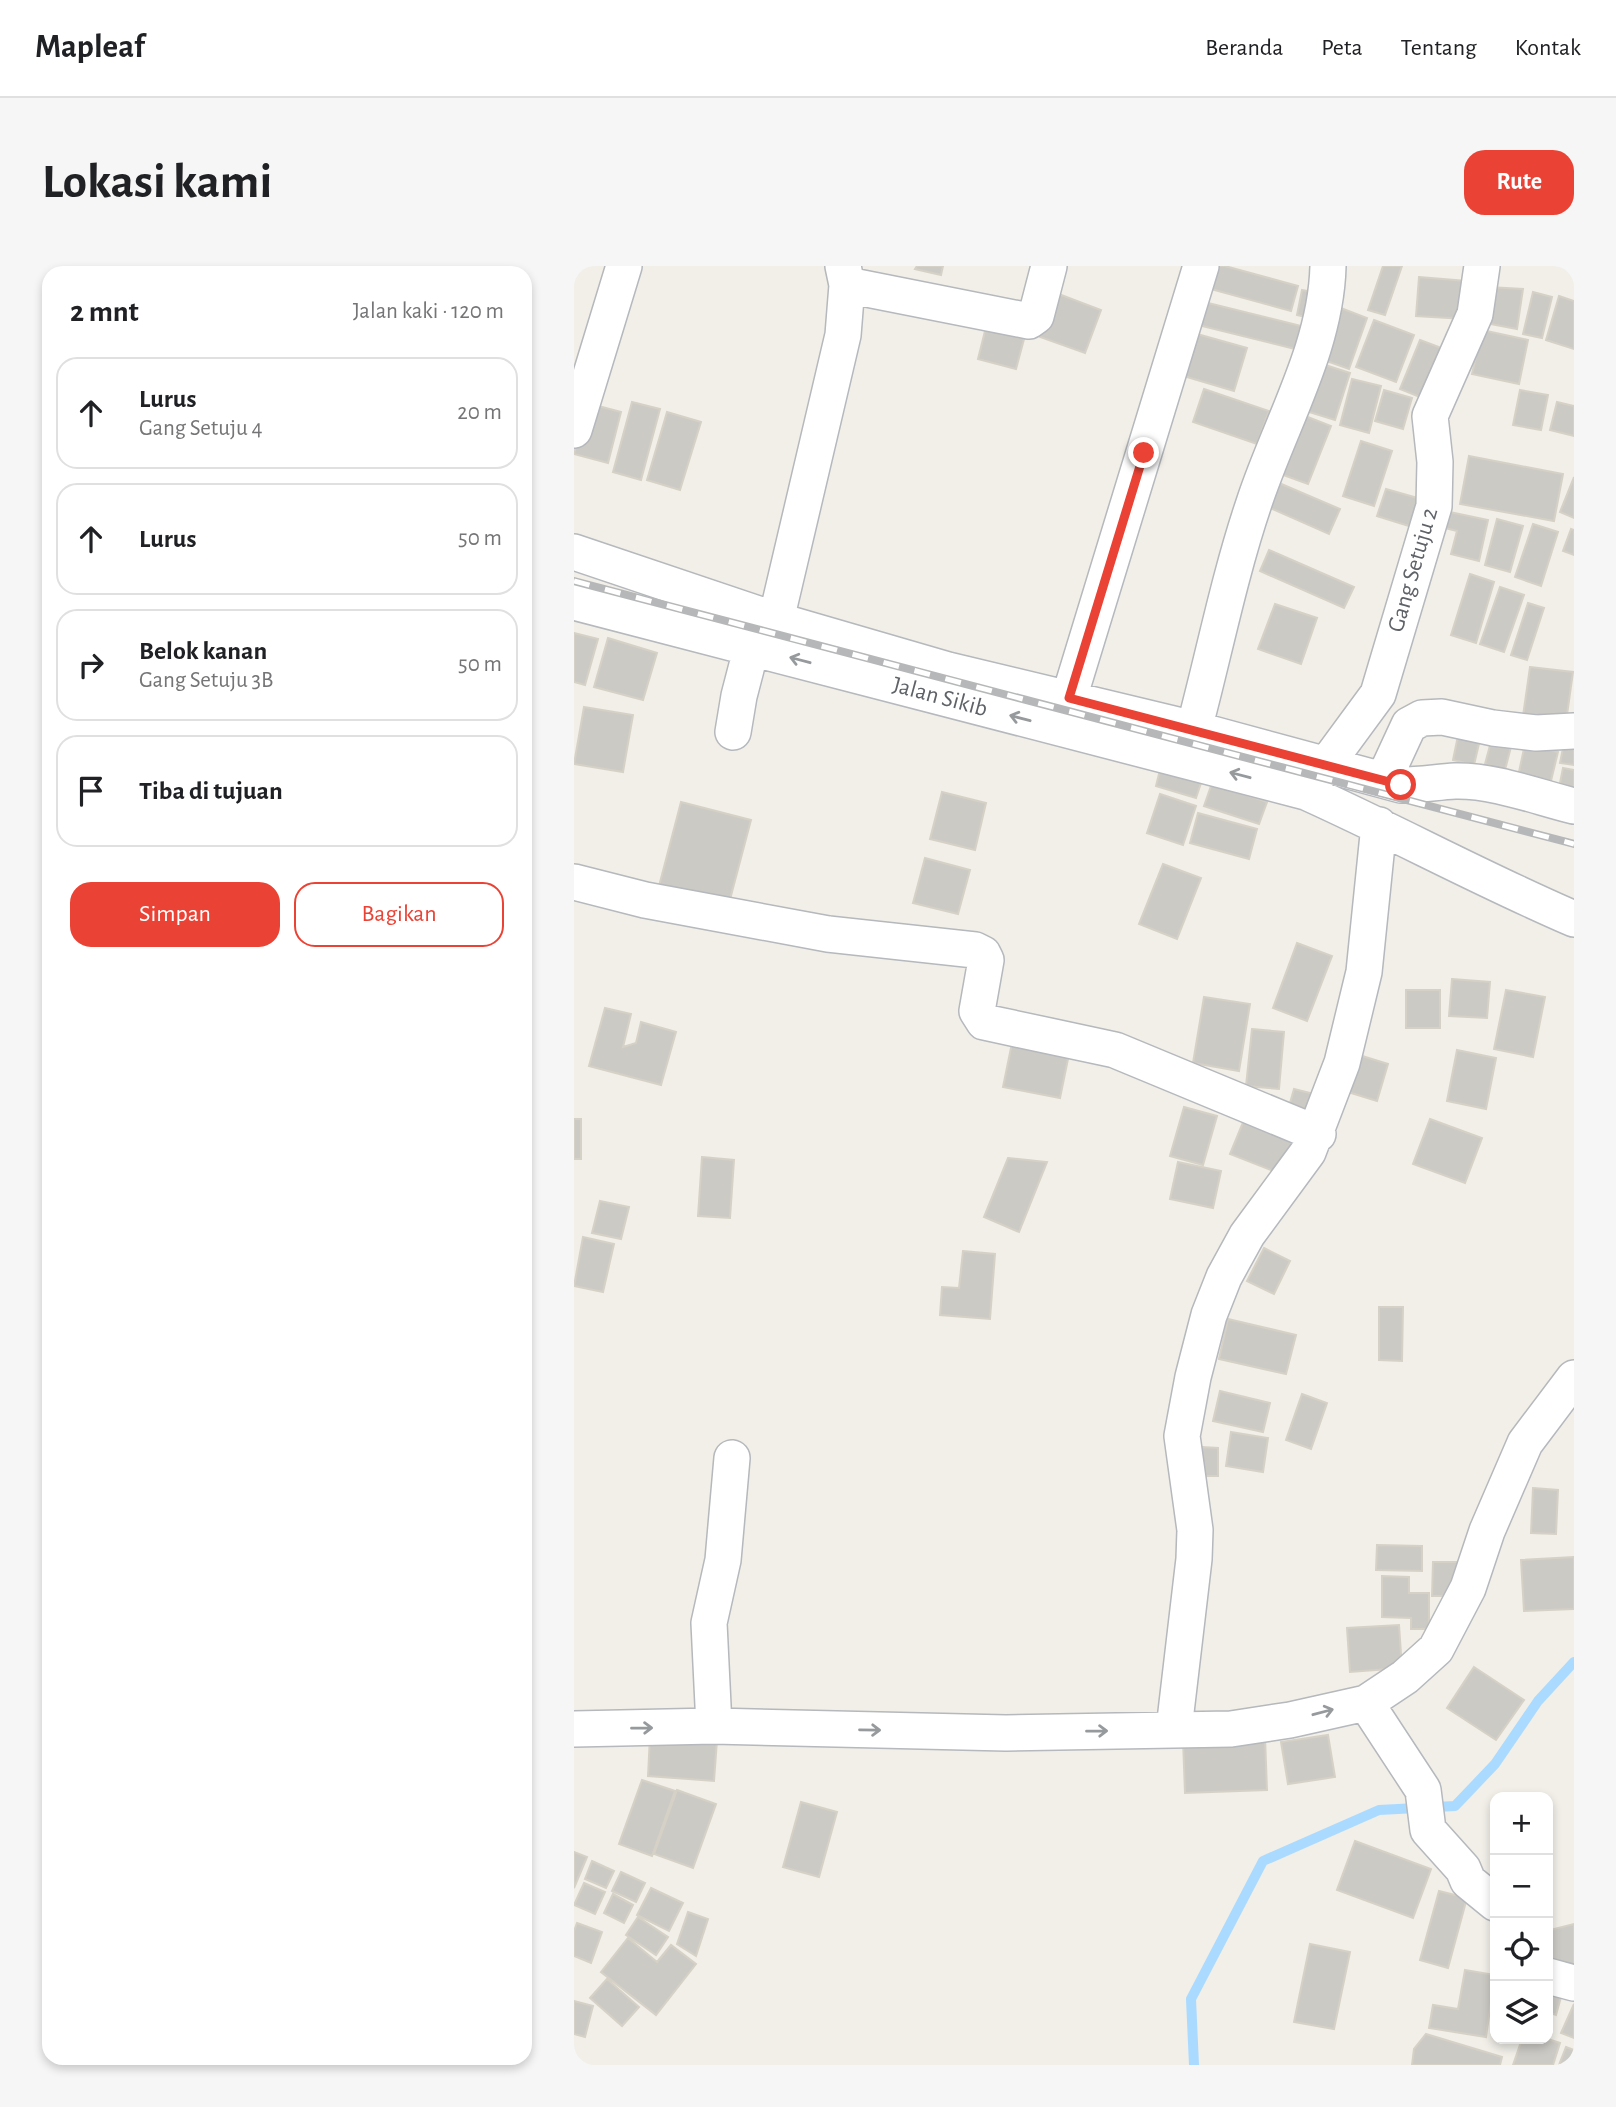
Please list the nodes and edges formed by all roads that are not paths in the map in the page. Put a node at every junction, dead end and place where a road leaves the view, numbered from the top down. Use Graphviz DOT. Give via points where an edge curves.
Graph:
graph roads {
  1 [pos="624,266"];
  2 [pos="1049,266"];
  3 [pos="1201,266"];
  4 [pos="1328,266"];
  5 [pos="1482,266"];
  6 [pos="845,276"];
  7 [pos="574,430"];
  8 [pos="574,552"];
  9 [pos="574,602"];
  10 [pos="776,621"];
  11 [pos="752,646"];
  12 [pos="1069,698"];
  13 [pos="1194,729"];
  14 [pos="1574,731"];
  15 [pos="733,732"];
  16 [pos="1316,778"];
  17 [pos="1384,779"];
  18 [pos="1574,806"];
  19 [pos="1379,825"];
  20 [pos="574,882"];
  21 [pos="1574,919"];
  22 [pos="1318,1134"];
  23 [pos="1574,1378"];
  24 [pos="732,1458"];
  25 [pos="1366,1703"];
  26 [pos="714,1726"];
  27 [pos="574,1728"];
  28 [pos="1174,1729"];
  29 [pos="1490,1899"];
  30 [pos="1553,1977"];
  31 [pos="1574,1983"];
  1 -- 7 [label="street"];
  2 -- 6 [label="street" via="1036,316 1029,321"];
  3 -- 12 [label="street"];
  4 -- 13 [label="street" via="1328,291 1320,321 1254,503"];
  5 -- 16 [label="street, Gang Setuju 2" via="1475,314 1430,416 1434,506 1378,694"];
  6 -- 10 [label="street" via="843,335"];
  8 -- 10 [label="street"];
  9 -- 11 [label="street, Jalan Sikib"];
  10 -- 12 [label="street" via="948,670"];
  11 -- 15 [label="street"];
  16 -- 11 [label="street, Jalan Sikib, one-way"];
  12 -- 13 [label="street"];
  13 -- 16 [label="street"];
  14 -- 17 [label="street" via="1536,733 1442,717 1422,718 1409,725"];
  16 -- 17 [label="street"];
  16 -- 19 [label="street"];
  17 -- 18 [label="street" via="1401,785 1486,784"];
  19 -- 21 [label="street" via="1493,884"];
  19 -- 22 [label="street" via="1364,972 1342,1063"];
  20 -- 22 [label="street" via="828,934 975,950 986,960 977,1011 984,1022 1115,1050"];
  22 -- 28 [label="street" via="1290,1180 1247,1235 1224,1277 1193,1377 1182,1436 1195,1530 1194,1559"];
  23 -- 25 [label="street" via="1525,1443 1468,1588 1436,1649"];
  24 -- 26 [label="street" via="723,1560 709,1623"];
  28 -- 25 [label="street, one-way" via="1242,1727"];
  25 -- 29 [label="street" via="1423,1790 1428,1830 1463,1868 1468,1881"];
  27 -- 26 [label="street, one-way"];
  26 -- 28 [label="street, one-way" via="1006,1733"];
  30 -- 31 [label="street"];
}
